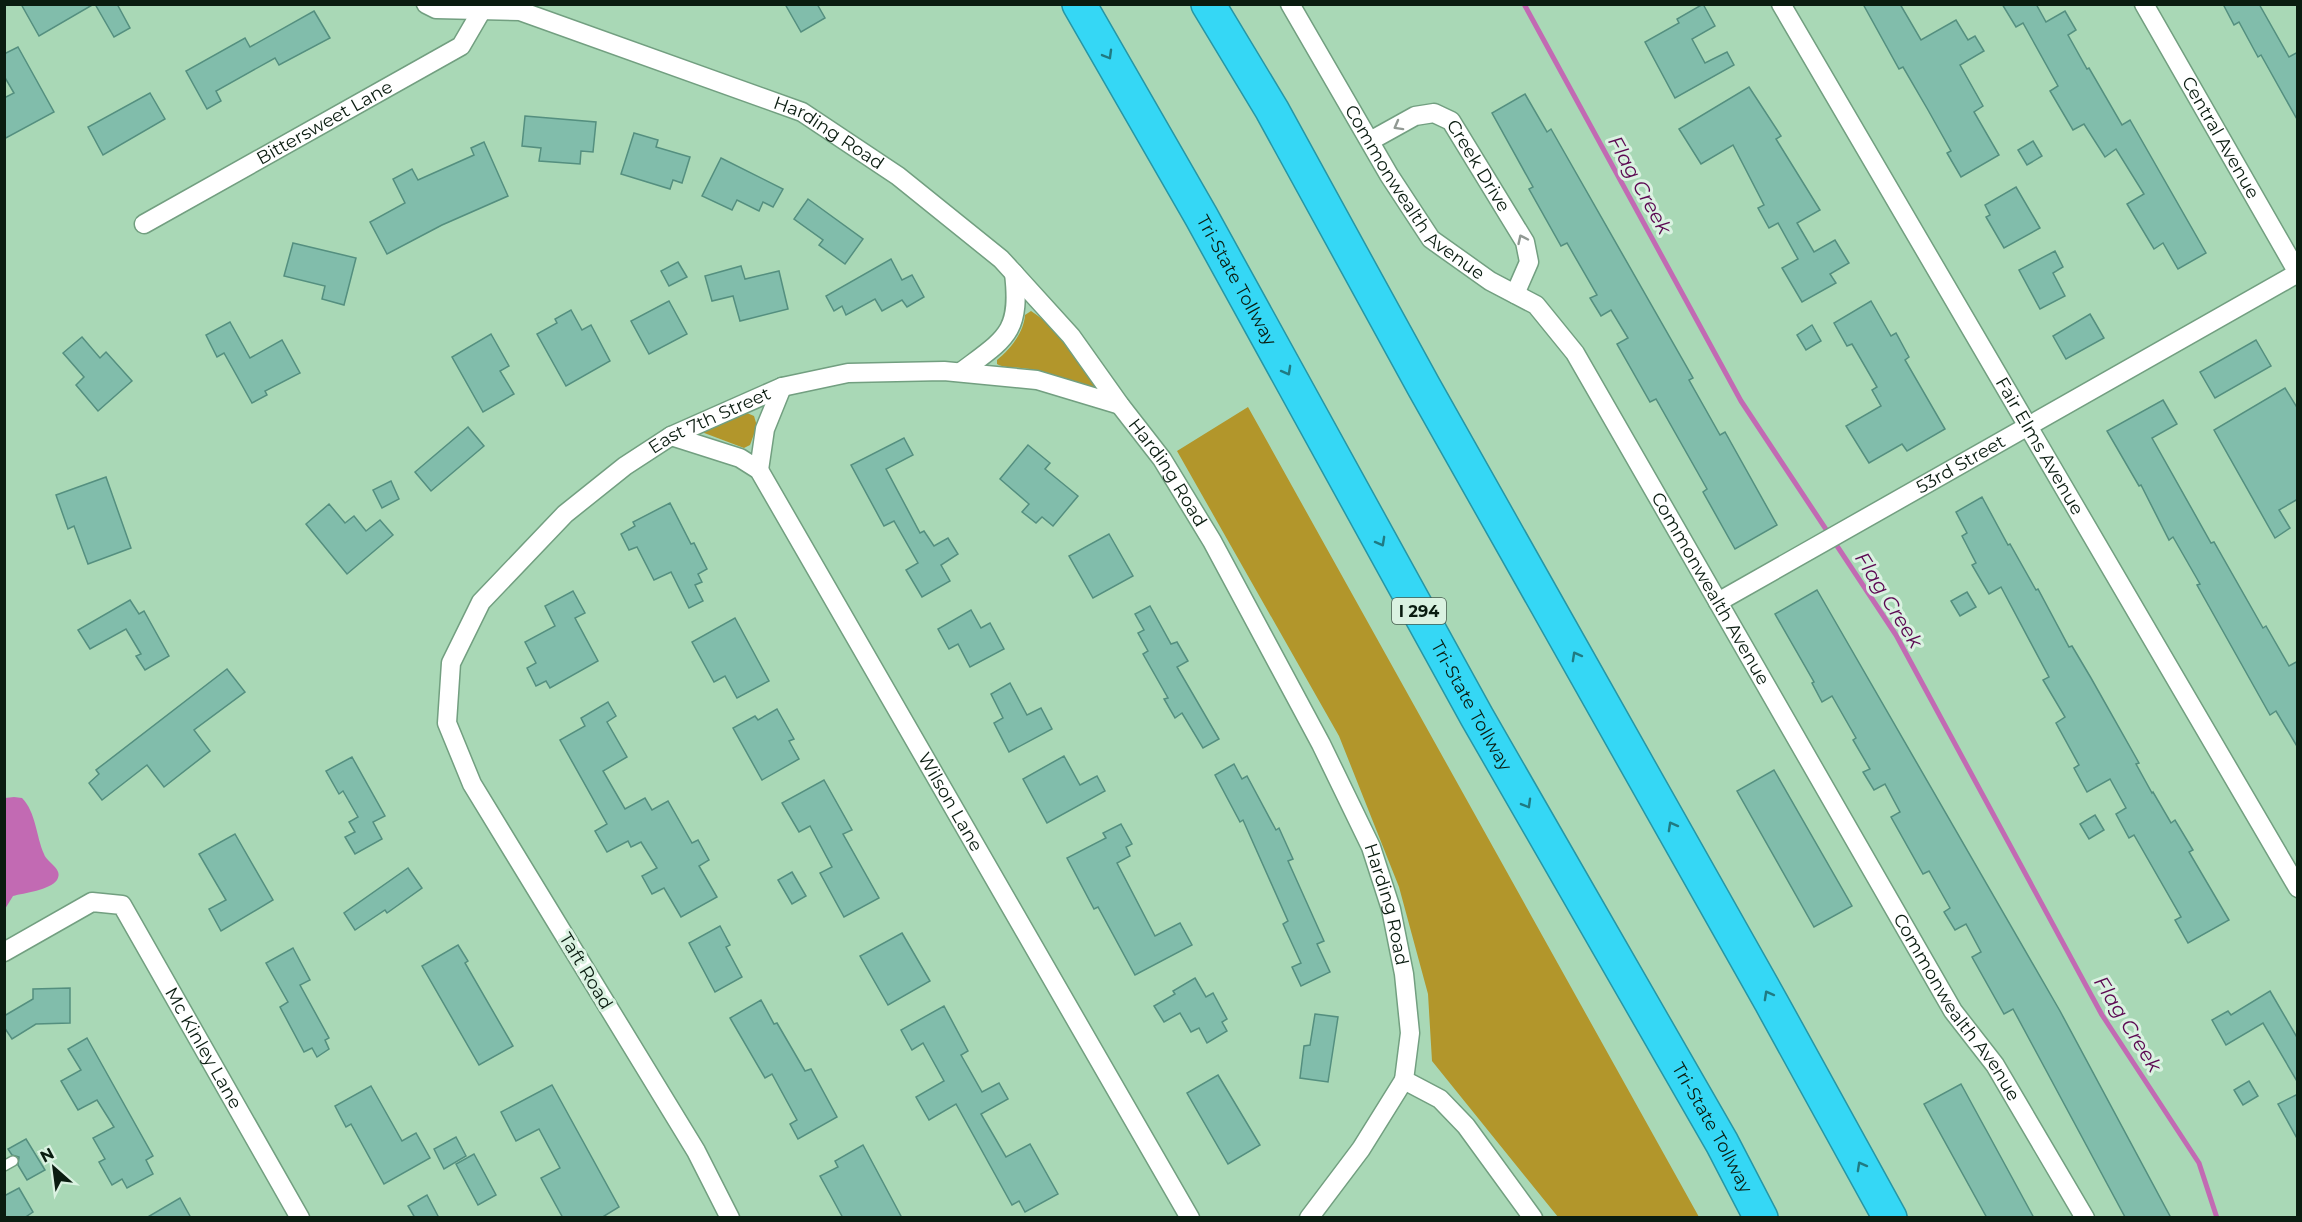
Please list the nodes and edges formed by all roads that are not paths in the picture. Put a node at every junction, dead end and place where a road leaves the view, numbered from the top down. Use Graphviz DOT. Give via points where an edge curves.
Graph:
graph roads {
  1 [pos="426,4"];
  2 [pos="1079,4"];
  3 [pos="1208,4"];
  4 [pos="1290,4"];
  5 [pos="1781,4"];
  6 [pos="2144,4"];
  7 [pos="486,7"];
  8 [pos="1370,141"];
  9 [pos="144,224"];
  10 [pos="1014,273"];
  11 [pos="2298,273"];
  12 [pos="1515,294"];
  13 [pos="961,372"];
  14 [pos="782,387"];
  15 [pos="1120,405"];
  16 [pos="2029,426"];
  17 [pos="671,436"];
  18 [pos="759,471"];
  19 [pos="1718,602"];
  20 [pos="447,723"];
  21 [pos="2298,888"];
  22 [pos="4,952"];
  23 [pos="1404,1080"];
  24 [pos="300,1218"];
  25 [pos="730,1218"];
  26 [pos="1190,1218"];
  27 [pos="1309,1218"];
  28 [pos="1533,1218"];
  29 [pos="1761,1218"];
  30 [pos="1890,1218"];
  31 [pos="2085,1218"];
  1 -- 7 [label="street, Harding Road" via="436,9"];
  2 -- 29 [label="highway, Tri-State Tollway / I 294, one-way"];
  30 -- 3 [label="highway, one-way" via="1272,110"];
  4 -- 8 [label="street, Commonwealth Avenue"];
  5 -- 16 [label="street, Fair Elms Avenue"];
  6 -- 11 [label="street, Central Avenue"];
  7 -- 9 [label="street, Bittersweet Lane" via="460,46"];
  7 -- 10 [label="street, Harding Road" via="520,11 802,112 898,176"];
  8 -- 12 [label="street, Commonwealth Avenue" via="1431,239"];
  12 -- 8 [label="street, Creek Drive, one-way" via="1529,262 1525,242 1451,122 1434,114 1415,116"];
  10 -- 13 [label="street" via="1015,318 1007,334"];
  10 -- 15 [label="street, Harding Road" via="1071,336"];
  11 -- 16 [label="street, 53rd Street"];
  12 -- 19 [label="street, Commonwealth Avenue" via="1536,305 1575,353"];
  13 -- 14 [label="street, East 7th Street" via="848,373"];
  13 -- 15 [label="street, East 7th Street" via="1037,380"];
  14 -- 17 [label="street, East 7th Street"];
  14 -- 18 [label="street" via="765,429"];
  15 -- 23 [label="street, Harding Road" via="1162,459 1212,541 1371,847 1391,909 1404,974 1410,1033"];
  16 -- 19 [label="street, 53rd Street"];
  16 -- 21 [label="street, Fair Elms Avenue"];
  17 -- 18 [label="street, Wilson Lane" via="740,458"];
  17 -- 20 [label="street, East 7th Street" via="625,465 565,514 481,602 451,663"];
  18 -- 26 [label="street, Wilson Lane"];
  19 -- 31 [label="street, Commonwealth Avenue" via="1953,1011 1995,1065"];
  20 -- 25 [label="street, Taft Road" via="472,784 690,1141"];
  22 -- 24 [label="street, Mc Kinley Lane" via="92,902 123,906"];
  23 -- 27 [label="street" via="1361,1149"];
  23 -- 28 [label="street" via="1440,1099 1466,1126"];
}
